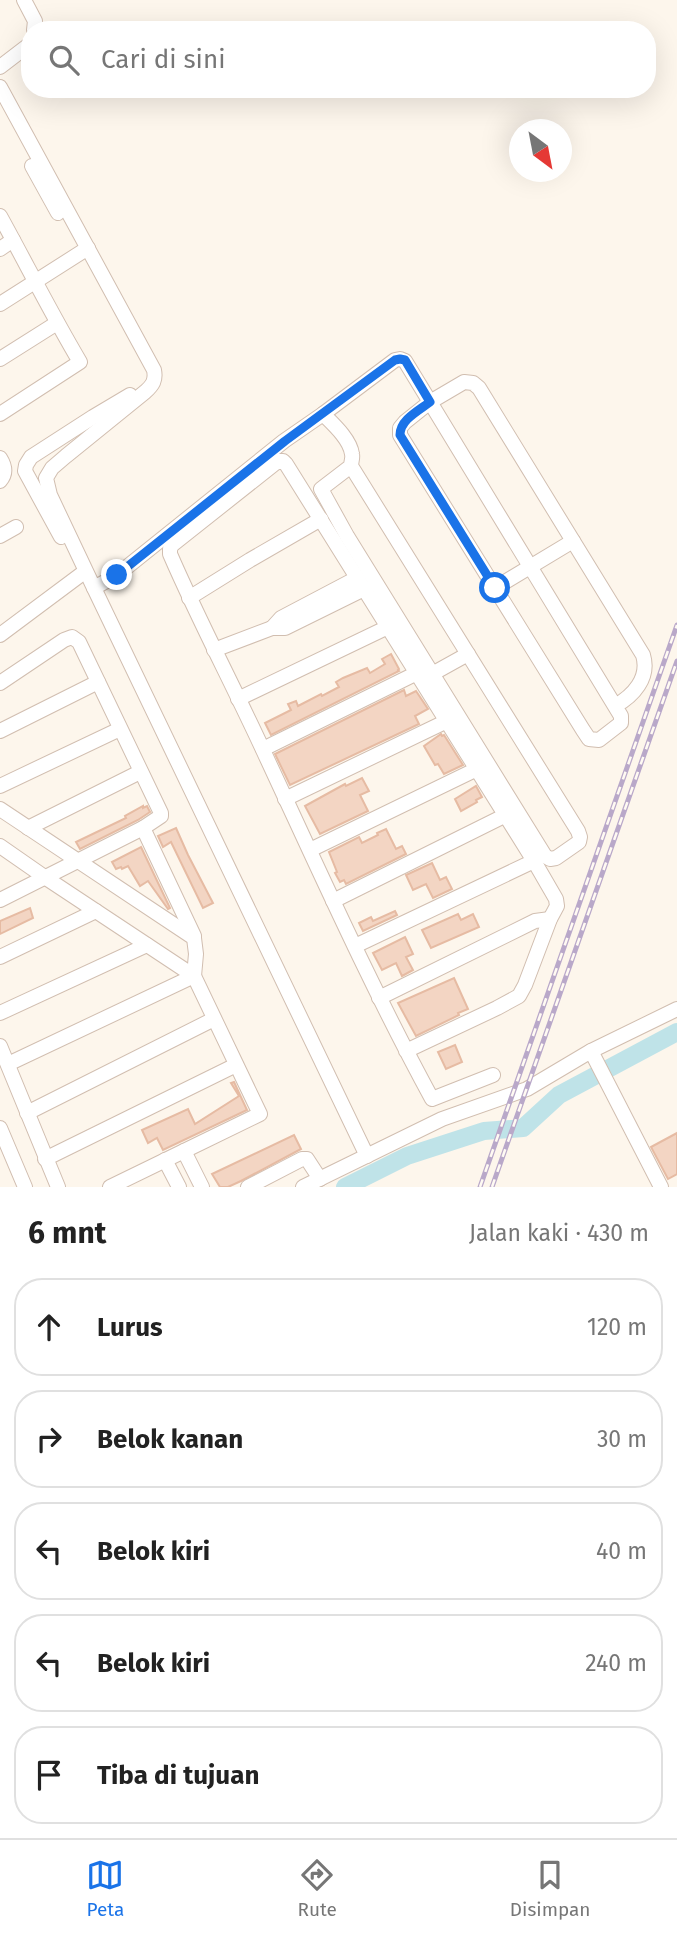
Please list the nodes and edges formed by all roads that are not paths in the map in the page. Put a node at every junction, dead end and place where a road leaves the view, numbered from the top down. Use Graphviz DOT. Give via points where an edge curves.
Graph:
graph roads {
  1 [pos="24,0"];
  2 [pos="34,0"];
  3 [pos="35,21"];
  4 [pos="41,21"];
  5 [pos="21,43"];
  6 [pos="21,51"];
  7 [pos="0,58"];
  8 [pos="0,67"];
  9 [pos="0,87"];
  10 [pos="0,106"];
  11 [pos="0,216"];
  12 [pos="13,240"];
  13 [pos="0,249"];
  14 [pos="84,250"];
  15 [pos="36,281"];
  16 [pos="0,304"];
  17 [pos="57,323"];
  18 [pos="0,359"];
  19 [pos="430,402"];
  20 [pos="0,414"];
  21 [pos="323,414"];
  22 [pos="0,458"];
  23 [pos="351,466"];
  24 [pos="0,481"];
  25 [pos="318,514"];
  26 [pos="16,527"];
  27 [pos="0,536"];
  28 [pos="573,541"];
  29 [pos="530,567"];
  30 [pos="89,580"];
  31 [pos="361,583"];
  32 [pos="495,588"];
  33 [pos="189,598"];
  34 [pos="388,627"];
  35 [pos="0,635"];
  36 [pos="214,650"];
  37 [pos="468,654"];
  38 [pos="425,674"];
  39 [pos="98,681"];
  40 [pos="0,682"];
  41 [pos="238,699"];
  42 [pos="615,706"];
  43 [pos="447,721"];
  44 [pos="120,729"];
  45 [pos="0,731"];
  46 [pos="262,749"];
  47 [pos="477,769"];
  48 [pos="140,772"];
  49 [pos="0,786"];
  50 [pos="285,799"];
  51 [pos="0,809"];
  52 [pos="506,815"];
  53 [pos="28,828"];
  54 [pos="143,828"];
  55 [pos="0,846"];
  56 [pos="310,850"];
  57 [pos="78,860"];
  58 [pos="534,861"];
  59 [pos="46,878"];
  60 [pos="0,900"];
  61 [pos="334,901"];
  62 [pos="96,911"];
  63 [pos="550,919"];
  64 [pos="194,938"];
  65 [pos="147,945"];
  66 [pos="355,946"];
  67 [pos="0,957"];
  68 [pos="194,976"];
  69 [pos="379,998"];
  70 [pos="677,1009"];
  71 [pos="0,1013"];
  72 [pos="214,1019"];
  73 [pos="0,1046"];
  74 [pos="406,1051"];
  75 [pos="593,1055"];
  76 [pos="8,1064"];
  77 [pos="236,1065"];
  78 [pos="494,1075"];
  79 [pos="437,1110"];
  80 [pos="27,1112"];
  81 [pos="0,1128"];
  82 [pos="184,1151"];
  83 [pos="367,1156"];
  84 [pos="46,1159"];
  85 [pos="165,1160"];
  86 [pos="317,1174"];
  87 [pos="25,1187"];
  88 [pos="58,1187"];
  89 [pos="110,1187"];
  90 [pos="179,1187"];
  91 [pos="202,1187"];
  92 [pos="248,1187"];
  93 [pos="303,1187"];
  94 [pos="661,1187"];
  1 -- 3 [label="street"];
  2 -- 4 [label="street"];
  5 -- 7 [label="street"];
  6 -- 8 [label="street"];
  9 -- 14 [label="street"];
  10 -- 14 [label="street"];
  11 -- 12 [label="street"];
  12 -- 13 [label="street"];
  12 -- 15 [label="street"];
  14 -- 15 [label="street"];
  14 -- 30 [label="street" via="155,375 152,386 52,468 46,478"];
  14 -- 30 [label="street" via="147,380 141,389 32,457 25,471"];
  15 -- 16 [label="street"];
  15 -- 17 [label="street"];
  17 -- 18 [label="street"];
  17 -- 20 [label="street" via="80,362"];
  19 -- 21 [label="street" via="405,360 400,359"];
  19 -- 28 [label="street" via="464,382 480,388"];
  19 -- 29 [label="street"];
  19 -- 32 [label="street" via="405,422 400,435"];
  21 -- 23 [label="street" via="345,439 352,454"];
  21 -- 30 [label="street" via="117,575"];
  22 -- 24 [label="street" via="5,469"];
  23 -- 37 [label="street"];
  23 -- 38 [label="street" via="321,489"];
  25 -- 31 [label="street"];
  25 -- 33 [label="street"];
  25 -- 33 [label="street" via="286,464 278,461 170,549"];
  26 -- 27 [label="street"];
  28 -- 29 [label="street"];
  28 -- 42 [label="street" via="645,660 637,689"];
  29 -- 32 [label="street"];
  29 -- 42 [label="street"];
  30 -- 35 [label="street"];
  30 -- 83 [label="street"];
  31 -- 34 [label="street"];
  31 -- 36 [label="street" via="285,628 272,628"];
  32 -- 42 [label="street" via="589,740 599,740 621,723"];
  33 -- 36 [label="street"];
  34 -- 38 [label="street"];
  34 -- 41 [label="street"];
  36 -- 41 [label="street"];
  37 -- 38 [label="street"];
  37 -- 38 [label="street" via="578,831 579,842 556,858 545,856"];
  38 -- 43 [label="street"];
  38 -- 46 [label="street"];
  39 -- 40 [label="street" via="72,637"];
  39 -- 44 [label="street"];
  39 -- 45 [label="street"];
  41 -- 46 [label="street"];
  43 -- 47 [label="street"];
  43 -- 50 [label="street"];
  44 -- 48 [label="street"];
  44 -- 49 [label="street"];
  46 -- 50 [label="street"];
  47 -- 52 [label="street"];
  47 -- 56 [label="street"];
  48 -- 53 [label="street"];
  48 -- 54 [label="street" via="161,816"];
  50 -- 56 [label="street"];
  51 -- 53 [label="street"];
  52 -- 58 [label="street"];
  52 -- 61 [label="street"];
  53 -- 57 [label="street"];
  54 -- 57 [label="street"];
  54 -- 64 [label="street"];
  55 -- 59 [label="street"];
  56 -- 61 [label="street"];
  57 -- 59 [label="street"];
  57 -- 64 [label="street"];
  58 -- 63 [label="street" via="556,899"];
  58 -- 66 [label="street"];
  59 -- 60 [label="street"];
  59 -- 62 [label="street"];
  61 -- 66 [label="street"];
  62 -- 65 [label="street"];
  62 -- 67 [label="street"];
  63 -- 69 [label="street" via="535,921"];
  63 -- 74 [label="street" via="519,996"];
  64 -- 68 [label="street"];
  65 -- 68 [label="street"];
  65 -- 71 [label="street"];
  66 -- 69 [label="street"];
  68 -- 72 [label="street"];
  68 -- 76 [label="street"];
  69 -- 74 [label="street"];
  70 -- 75 [label="street"];
  72 -- 77 [label="street"];
  72 -- 80 [label="street"];
  73 -- 76 [label="street"];
  74 -- 79 [label="street"];
  75 -- 79 [label="street" via="527,1089"];
  75 -- 94 [label="street"];
  76 -- 80 [label="street"];
  77 -- 82 [label="street" via="260,1114"];
  77 -- 84 [label="street"];
  78 -- 79 [label="street"];
  79 -- 83 [label="street"];
  80 -- 84 [label="street"];
  81 -- 87 [label="street"];
  82 -- 85 [label="street"];
  82 -- 91 [label="street"];
  83 -- 86 [label="street"];
  84 -- 88 [label="street"];
  85 -- 89 [label="street"];
  85 -- 90 [label="street"];
  86 -- 92 [label="street" via="307,1159 302,1159"];
  86 -- 93 [label="street"];
}
